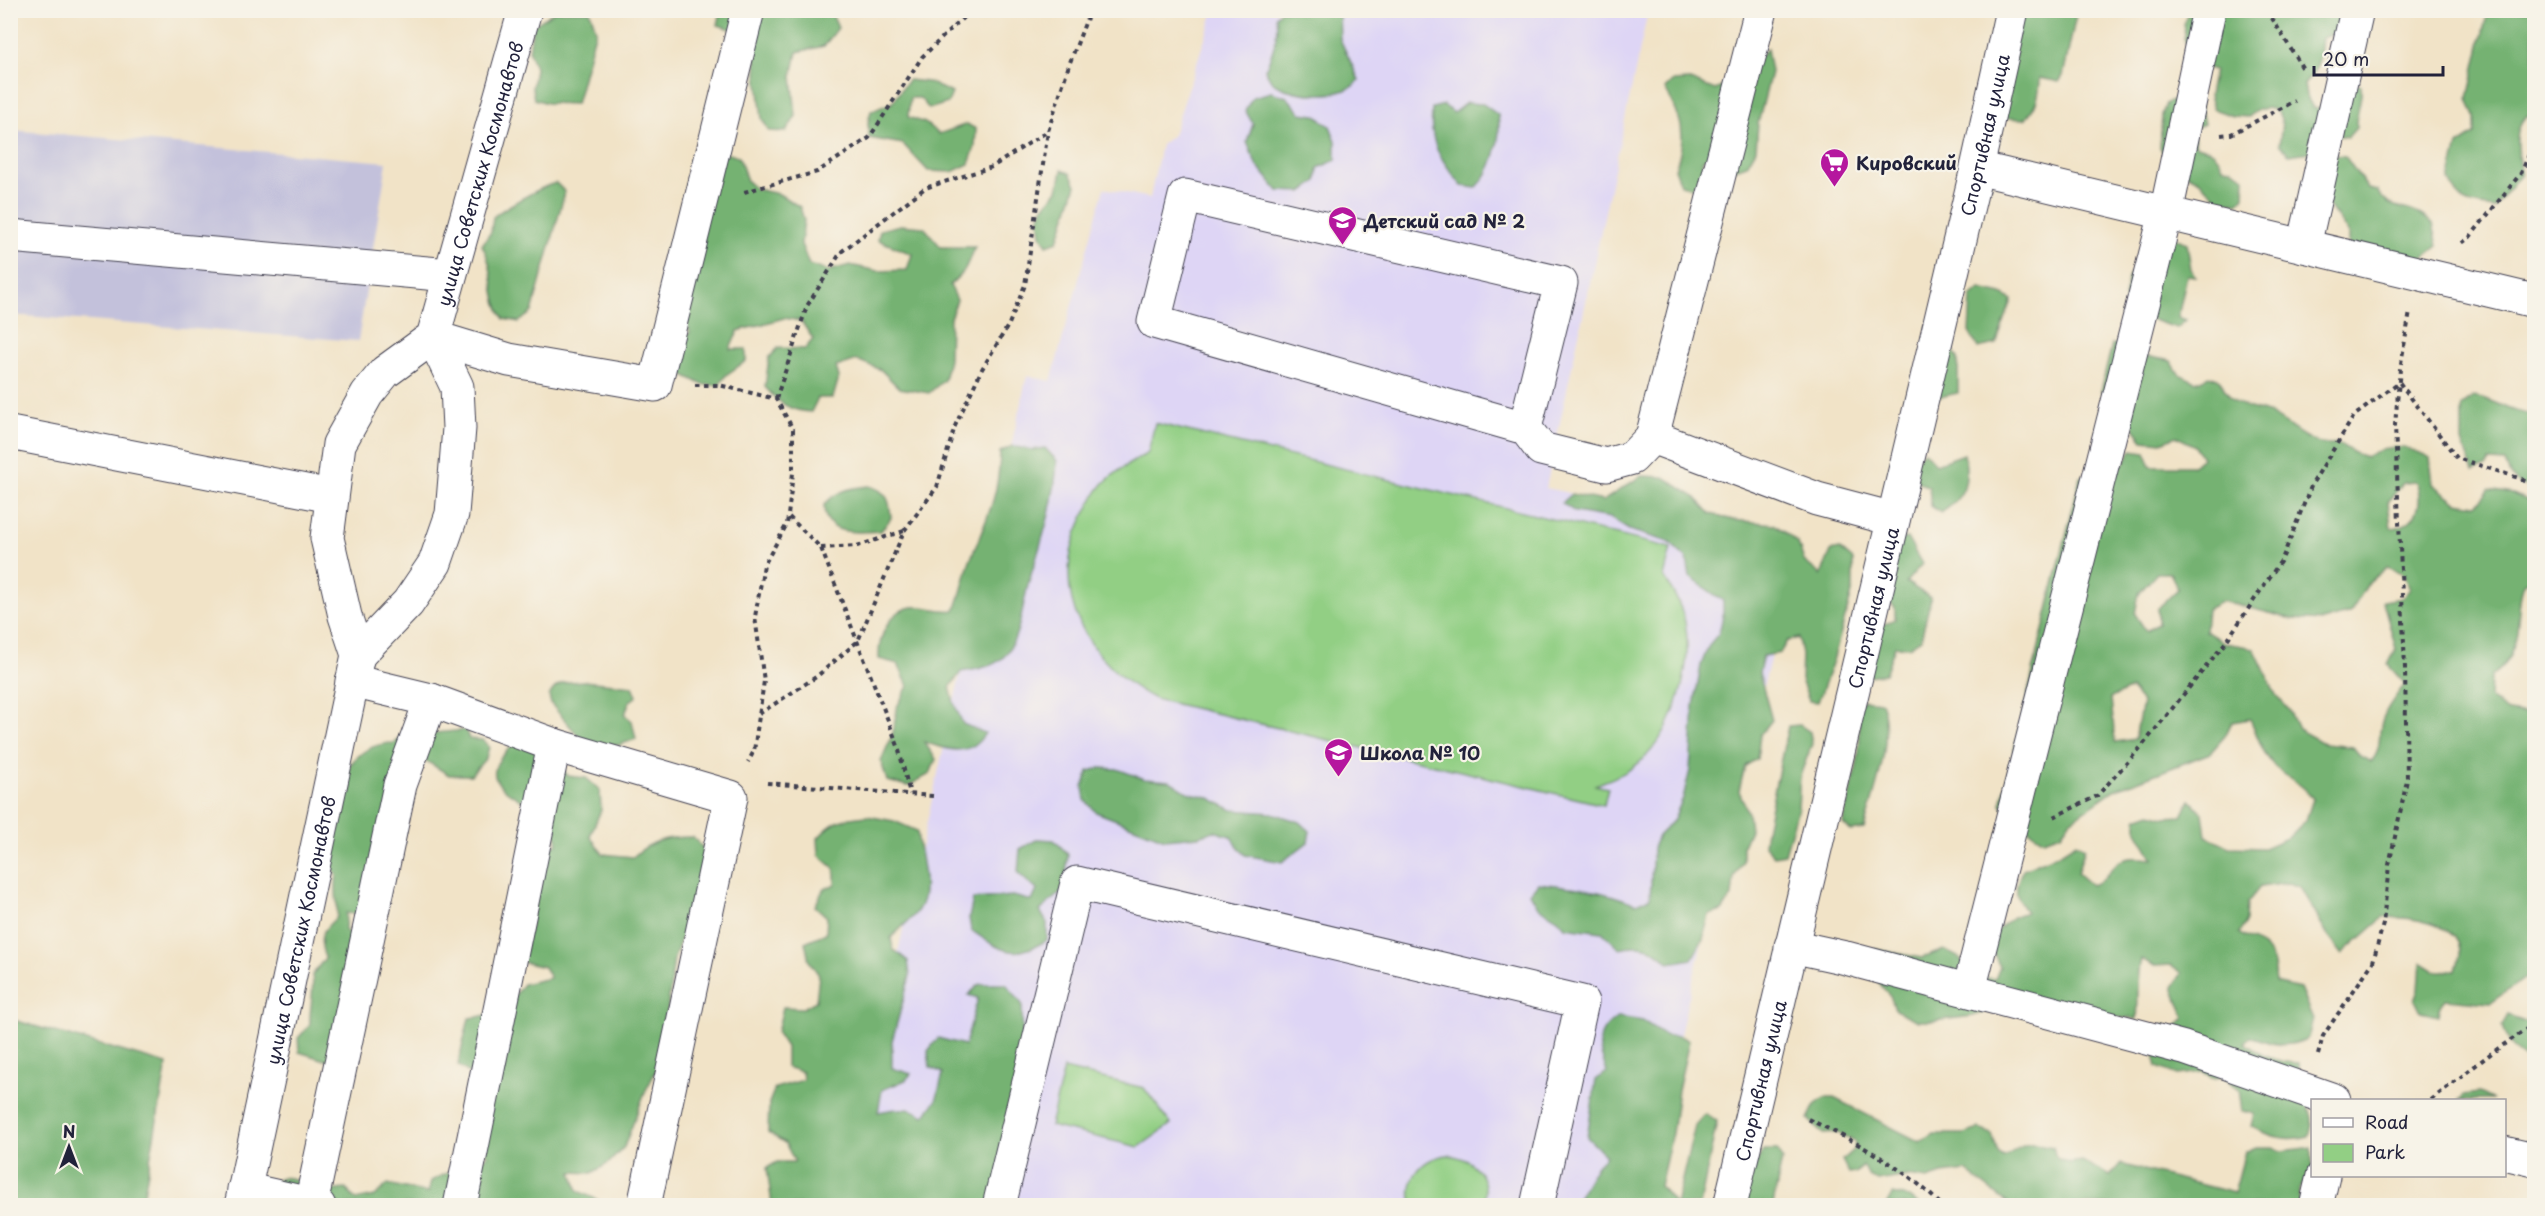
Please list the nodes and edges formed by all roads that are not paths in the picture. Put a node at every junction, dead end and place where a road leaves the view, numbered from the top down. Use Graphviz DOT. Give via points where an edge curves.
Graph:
graph roads {
  1 [pos="525,10"];
  2 [pos="748,10"];
  3 [pos="1761,10"];
  4 [pos="2209,10"];
  5 [pos="2357,10"];
  6 [pos="2007,12"];
  7 [pos="1977,168"];
  8 [pos="2166,213"];
  9 [pos="10,236"];
  10 [pos="2304,246"];
  11 [pos="450,275"];
  12 [pos="2535,301"];
  13 [pos="433,337"];
  14 [pos="1525,428"];
  15 [pos="10,433"];
  16 [pos="1652,437"];
  17 [pos="331,496"];
  18 [pos="1893,519"];
  19 [pos="355,668"];
  20 [pos="430,700"];
  21 [pos="554,745"];
  22 [pos="1791,946"];
  23 [pos="1969,990"];
  24 [pos="2321,1096"];
  25 [pos="2506,1153"];
  26 [pos="2535,1160"];
  27 [pos="2323,1177"];
  28 [pos="243,1197"];
  29 [pos="315,1205"];
  30 [pos="460,1206"];
  31 [pos="644,1206"];
  32 [pos="999,1206"];
  33 [pos="1537,1206"];
  34 [pos="1730,1206"];
  35 [pos="2316,1206"];
  1 -- 11 [label="street, улица Советских Космонавтов"];
  2 -- 13 [label="street" via="655,386 509,360"];
  3 -- 16 [label="street"];
  4 -- 8 [label="street"];
  5 -- 10 [label="street" via="2326,100"];
  6 -- 7 [label="street, Спортивная улица"];
  7 -- 8 [label="street"];
  7 -- 18 [label="street, Спортивная улица"];
  8 -- 10 [label="street"];
  8 -- 23 [label="street"];
  9 -- 11 [label="street"];
  10 -- 12 [label="street"];
  11 -- 13 [label="street, улица Советских Космонавтов"];
  13 -- 17 [label="street" via="385,372 367,394 339,444"];
  13 -- 19 [label="street" via="458,387 452,514 435,563"];
  14 -- 14 [label="street" via="1560,283 1185,196 1154,322"];
  14 -- 16 [label="street" via="1541,449 1606,465 1632,458"];
  15 -- 17 [label="street"];
  16 -- 18 [label="street" via="1817,499"];
  17 -- 19 [label="street" via="327,538"];
  18 -- 22 [label="street, Спортивная улица"];
  19 -- 20 [label="street"];
  19 -- 28 [label="street, улица Советских Космонавтов"];
  20 -- 21 [label="street"];
  20 -- 29 [label="street" via="400,785"];
  21 -- 30 [label="street"];
  21 -- 31 [label="street" via="735,789"];
  22 -- 23 [label="street"];
  22 -- 34 [label="street, Спортивная улица"];
  23 -- 24 [label="street" via="2184,1048"];
  25 -- 26 [label="street"];
  27 -- 35 [label="street"];
  28 -- 29 [label="street"];
  32 -- 33 [label="street" via="1077,883 1582,1002"];
}
